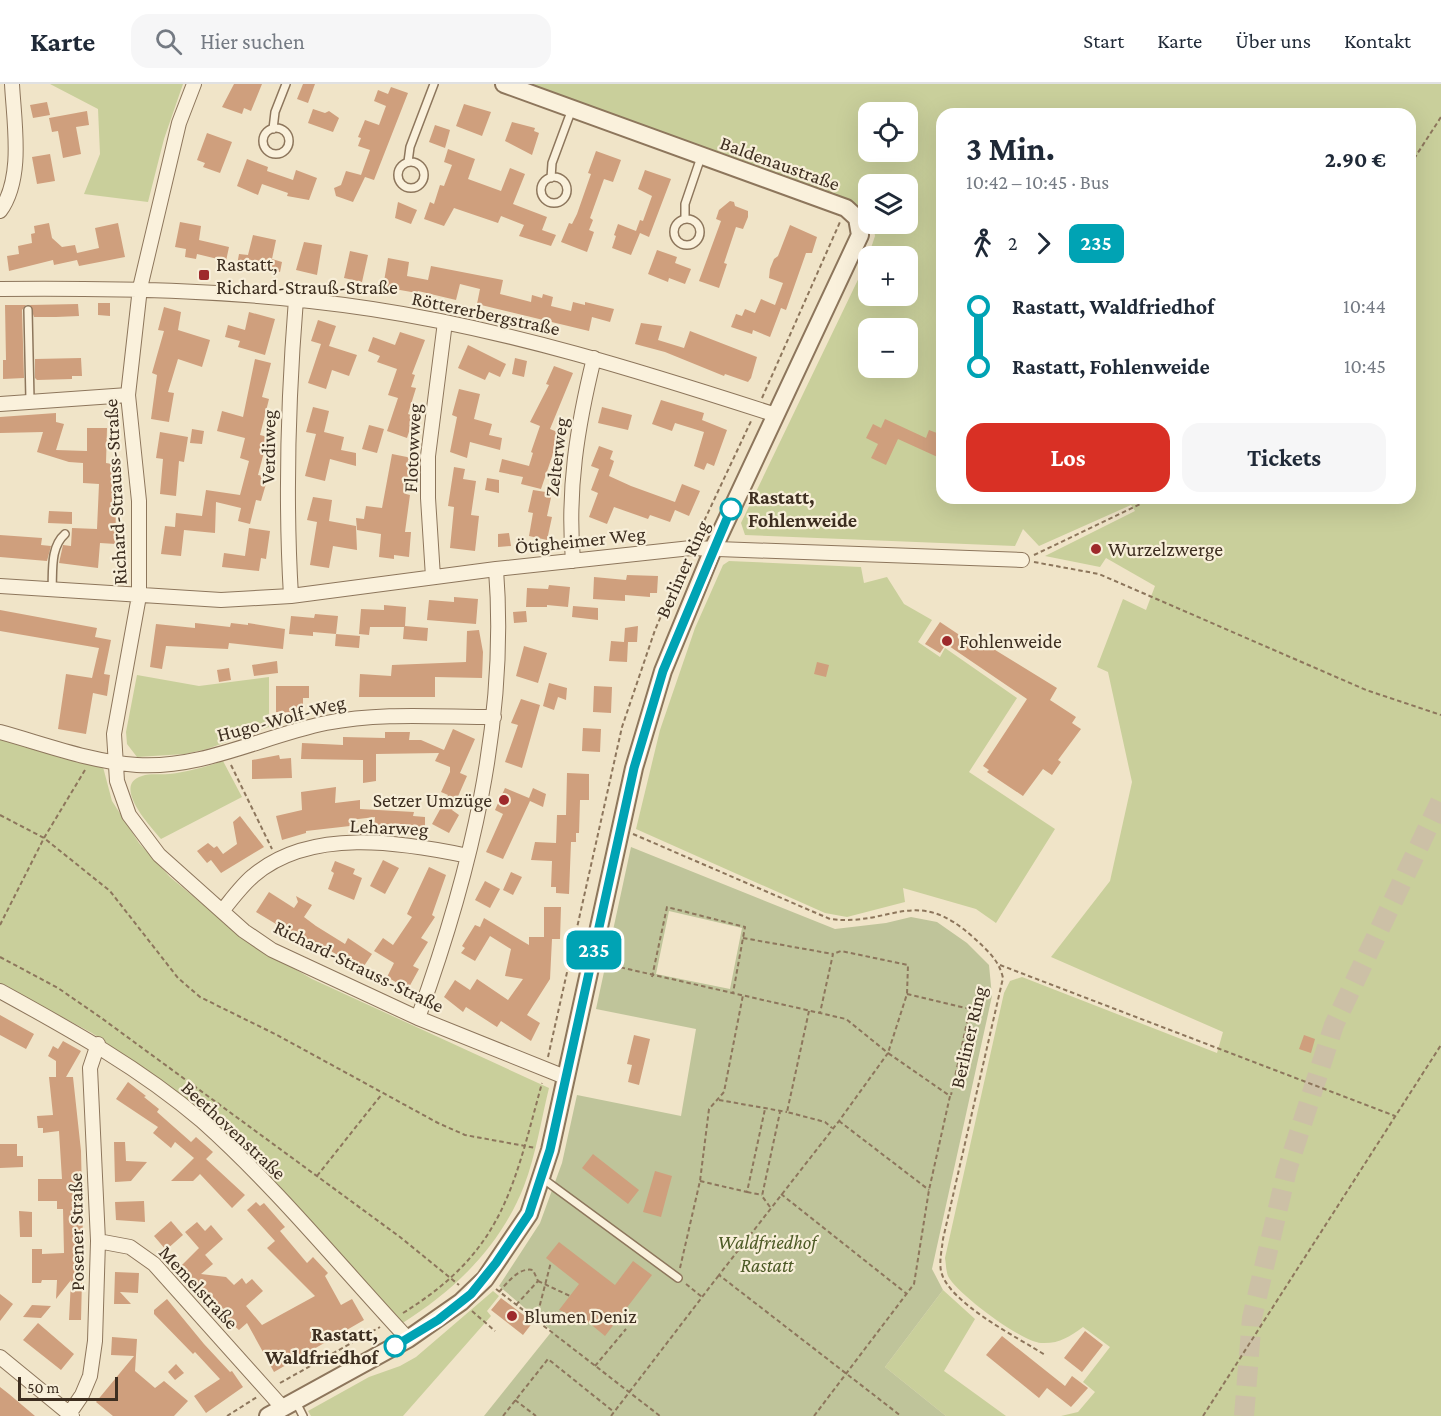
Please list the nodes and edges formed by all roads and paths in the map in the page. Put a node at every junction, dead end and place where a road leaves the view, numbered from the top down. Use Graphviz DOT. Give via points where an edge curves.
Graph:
graph roads {
  1 [pos="12,84"];
  2 [pos="194,84"];
  3 [pos="286,84"];
  4 [pos="434,84"];
  5 [pos="504,84"];
  6 [pos="572,109"];
  7 [pos="1441,117"];
  8 [pos="273,129"];
  9 [pos="1416,156"];
  10 [pos="701,157"];
  11 [pos="408,162"];
  12 [pos="550,178"];
  13 [pos="846,208"];
  14 [pos="0,211"];
  15 [pos="685,219"];
  16 [pos="140,288"];
  17 [pos="0,290"];
  18 [pos="296,299"];
  19 [pos="28,310"];
  20 [pos="445,322"];
  21 [pos="594,358"];
  22 [pos="128,395"];
  23 [pos="30,400"];
  24 [pos="0,404"];
  25 [pos="757,409"];
  26 [pos="776,415"];
  27 [pos="1140,504"];
  28 [pos="65,534"];
  29 [pos="714,547"];
  30 [pos="692,548"];
  31 [pos="1022,560"];
  32 [pos="573,561"];
  33 [pos="496,569"];
  34 [pos="433,577"];
  35 [pos="0,586"];
  36 [pos="52,590"];
  37 [pos="139,596"];
  38 [pos="291,596"];
  39 [pos="1441,715"];
  40 [pos="494,717"];
  41 [pos="0,732"];
  42 [pos="225,753"];
  43 [pos="92,758"];
  44 [pos="114,762"];
  45 [pos="0,815"];
  46 [pos="620,828"];
  47 [pos="44,838"];
  48 [pos="468,856"];
  49 [pos="277,860"];
  50 [pos="222,910"];
  51 [pos="0,926"];
  52 [pos="743,938"];
  53 [pos="833,954"];
  54 [pos="0,957"];
  55 [pos="592,961"];
  56 [pos="1000,965"];
  57 [pos="652,976"];
  58 [pos="0,991"];
  59 [pos="733,993"];
  60 [pos="907,993"];
  61 [pos="743,996"];
  62 [pos="809,1011"];
  63 [pos="820,1013"];
  64 [pos="418,1018"];
  65 [pos="98,1044"];
  66 [pos="1441,1045"];
  67 [pos="888,1053"];
  68 [pos="545,1070"];
  69 [pos="565,1077"];
  70 [pos="382,1094"];
  71 [pos="950,1096"];
  72 [pos="717,1100"];
  73 [pos="765,1109"];
  74 [pos="780,1112"];
  75 [pos="787,1112"];
  76 [pos="1395,1116"];
  77 [pos="839,1121"];
  78 [pos="833,1129"];
  79 [pos="525,1146"];
  80 [pos="550,1150"];
  81 [pos="317,1176"];
  82 [pos="542,1178"];
  83 [pos="700,1181"];
  84 [pos="929,1190"];
  85 [pos="747,1192"];
  86 [pos="781,1194"];
  87 [pos="762,1196"];
  88 [pos="770,1208"];
  89 [pos="98,1241"];
  90 [pos="551,1262"];
  91 [pos="719,1275"];
  92 [pos="678,1278"];
  93 [pos="450,1279"];
  94 [pos="538,1281"];
  95 [pos="545,1284"];
  96 [pos="907,1293"];
  97 [pos="570,1296"];
  98 [pos="702,1297"];
  99 [pos="466,1298"];
  100 [pos="516,1305"];
  101 [pos="390,1320"];
  102 [pos="536,1320"];
  103 [pos="626,1329"];
  104 [pos="495,1331"];
  105 [pos="408,1339"];
  106 [pos="1045,1355"];
  107 [pos="0,1357"];
  108 [pos="595,1366"];
  109 [pos="846,1374"];
  110 [pos="267,1390"];
  111 [pos="629,1393"];
  112 [pos="515,1400"];
  113 [pos="282,1408"];
  114 [pos="615,1412"];
  115 [pos="70,1415"];
  116 [pos="226,1416"];
  117 [pos="303,1416"];
  118 [pos="503,1416"];
  119 [pos="536,1416"];
  120 [pos="611,1416"];
  121 [pos="660,1416"];
  122 [pos="814,1416"];
  123 [pos="901,1416"];
  124 [pos="1203,1416"];
  1 -- 14 [label="street" via="14,165 12,186"];
  2 -- 16 [label="street, Richard-Strauss-Straße" via="179,123"];
  3 -- 8 [label="lane" via="274,112"];
  4 -- 11 [label="lane"];
  5 -- 6 [label="street, Baldenaustraße"];
  6 -- 10 [label="street, Baldenaustraße"];
  6 -- 12 [label="lane"];
  7 -- 9 [label="path"];
  10 -- 13 [label="street, Baldenaustraße"];
  10 -- 15 [label="lane, Baldenaustraße" via="685,204"];
  13 -- 25 [label="path"];
  13 -- 26 [label="street, Berliner Ring" via="857,218 857,244"];
  16 -- 17 [label="street, Röttererbergstraße"];
  16 -- 18 [label="street, Röttererbergstraße"];
  16 -- 22 [label="street, Richard-Strauss-Straße"];
  18 -- 20 [label="street, Röttererbergstraße"];
  18 -- 38 [label="street, Verdiweg" via="287,408 286,523"];
  19 -- 23 [label="lane"];
  20 -- 21 [label="street, Röttererbergstraße"];
  20 -- 34 [label="street, Flotowweg" via="428,456"];
  21 -- 25 [label="street, Röttererbergstraße"];
  21 -- 32 [label="street, Zelterweg" via="574,451 570,525"];
  22 -- 23 [label="street"];
  22 -- 37 [label="street, Richard-Strauss-Straße" via="139,501"];
  23 -- 24 [label="street"];
  25 -- 26 [label="street, Röttererbergstraße"];
  25 -- 30 [label="path"];
  26 -- 29 [label="street, Berliner Ring"];
  27 -- 31 [label="path"];
  28 -- 36 [label="lane" via="55,550"];
  29 -- 30 [label="street, Ötigheimer Weg"];
  29 -- 31 [label="street, Ötigheimer Weg"];
  29 -- 46 [label="street, Berliner Ring" via="663,671"];
  30 -- 32 [label="street, Ötigheimer Weg"];
  30 -- 68 [label="path" via="655,630 622,727"];
  31 -- 39 [label="path" via="1099,574 1366,690"];
  32 -- 33 [label="street, Ötigheimer Weg"];
  33 -- 34 [label="street, Ötigheimer Weg"];
  33 -- 40 [label="street" via="499,646"];
  34 -- 38 [label="street, Ötigheimer Weg"];
  35 -- 36 [label="street, Ötigheimer Weg"];
  36 -- 37 [label="street, Ötigheimer Weg"];
  37 -- 38 [label="street, Ötigheimer Weg" via="221,600"];
  37 -- 44 [label="street, Richard-Strauss-Straße" via="117,713"];
  40 -- 42 [label="street, Hugo-Wolf-Weg" via="363,717 293,730"];
  40 -- 48 [label="street"];
  41 -- 43 [label="street, Hugo-Wolf-Weg"];
  42 -- 44 [label="street, Hugo-Wolf-Weg" via="186,763"];
  42 -- 49 [label="path"];
  43 -- 44 [label="street, Hugo-Wolf-Weg"];
  43 -- 47 [label="path"];
  44 -- 50 [label="street, Richard-Strauss-Straße" via="129,814 159,855"];
  45 -- 47 [label="path"];
  46 -- 55 [label="street, Berliner Ring"];
  46 -- 56 [label="path, Berliner Ring" via="830,919 846,921 908,909 926,910 954,921"];
  47 -- 51 [label="path"];
  47 -- 70 [label="path" via="110,891 189,989"];
  48 -- 49 [label="street, Leharweg" via="365,842 307,849"];
  48 -- 64 [label="street" via="446,942"];
  49 -- 50 [label="street, Leharweg" via="253,876"];
  50 -- 64 [label="street, Richard-Strauss-Straße" via="272,950"];
  52 -- 53 [label="path"];
  52 -- 57 [label="path" via="745,927 666,907"];
  52 -- 59 [label="path"];
  53 -- 60 [label="path" via="842,951 908,966"];
  53 -- 63 [label="path"];
  54 -- 81 [label="path" via="58,988 100,1017"];
  55 -- 57 [label="path"];
  55 -- 69 [label="street, Berliner Ring"];
  56 -- 76 [label="path"];
  56 -- 106 [label="path, Berliner Ring" via="1003,978 940,1259 941,1272 946,1283 972,1308"];
  57 -- 59 [label="path"];
  58 -- 65 [label="street, Beethovenstraße"];
  59 -- 61 [label="path"];
  60 -- 67 [label="path"];
  60 -- 71 [label="path" via="970,1009"];
  61 -- 62 [label="path"];
  61 -- 72 [label="path" via="724,1092"];
  62 -- 63 [label="path"];
  62 -- 75 [label="path"];
  63 -- 67 [label="path" via="846,1019"];
  64 -- 68 [label="street, Richard-Strauss-Straße"];
  65 -- 89 [label="street, Posener Straße" via="90,1068"];
  65 -- 101 [label="street, Beethovenstraße" via="168,1094 229,1147"];
  66 -- 76 [label="path"];
  67 -- 71 [label="path"];
  67 -- 77 [label="path"];
  68 -- 69 [label="street, Richard-Strauss-Straße"];
  68 -- 79 [label="path"];
  69 -- 80 [label="street, Berliner Ring"];
  70 -- 79 [label="path" via="465,1135"];
  70 -- 81 [label="path"];
  71 -- 84 [label="path"];
  72 -- 73 [label="path"];
  72 -- 83 [label="path" via="709,1109"];
  73 -- 74 [label="path"];
  73 -- 85 [label="path"];
  74 -- 75 [label="path"];
  74 -- 87 [label="path"];
  75 -- 78 [label="path" via="825,1122"];
  76 -- 124 [label="path"];
  77 -- 78 [label="path"];
  77 -- 84 [label="path"];
  78 -- 86 [label="path"];
  79 -- 80 [label="path"];
  79 -- 93 [label="path" via="501,1214 473,1256"];
  80 -- 82 [label="street, Berliner Ring"];
  81 -- 93 [label="path"];
  82 -- 92 [label="lane"];
  82 -- 99 [label="street, Berliner Ring" via="529,1214"];
  83 -- 85 [label="path"];
  83 -- 92 [label="path"];
  84 -- 96 [label="path" via="914,1284"];
  85 -- 87 [label="path"];
  86 -- 88 [label="path"];
  86 -- 96 [label="path"];
  87 -- 88 [label="path"];
  88 -- 91 [label="path"];
  89 -- 110 [label="street, Memelstraße" via="130,1247 154,1264"];
  89 -- 115 [label="street, Posener Straße" via="94,1359 82,1395"];
  90 -- 95 [label="path"];
  91 -- 98 [label="path"];
  91 -- 109 [label="path"];
  92 -- 98 [label="path"];
  93 -- 99 [label="path"];
  93 -- 101 [label="path"];
  94 -- 95 [label="path"];
  94 -- 100 [label="path"];
  94 -- 100 [label="path" via="533,1270 527,1269 499,1292"];
  95 -- 97 [label="path"];
  95 -- 102 [label="path"];
  96 -- 109 [label="path"];
  98 -- 111 [label="path"];
  99 -- 104 [label="path"];
  99 -- 105 [label="street, Berliner Ring"];
  100 -- 102 [label="path"];
  101 -- 105 [label="street, Beethovenstraße"];
  101 -- 110 [label="path"];
  102 -- 108 [label="path"];
  103 -- 108 [label="path"];
  105 -- 113 [label="street, Berliner Ring"];
  107 -- 115 [label="street"];
  108 -- 111 [label="path"];
  109 -- 122 [label="path"];
  109 -- 123 [label="path"];
  110 -- 113 [label="street, Memelstraße"];
  110 -- 116 [label="path"];
  111 -- 114 [label="path"];
  111 -- 121 [label="path"];
  112 -- 114 [label="path" via="548,1359"];
  112 -- 118 [label="path"];
  112 -- 119 [label="path"];
  113 -- 117 [label="lane"];
  114 -- 120 [label="path"];
}
